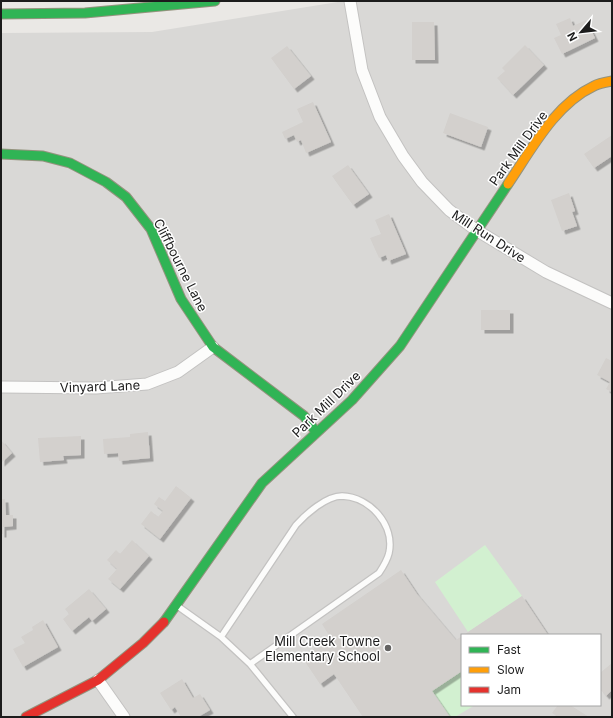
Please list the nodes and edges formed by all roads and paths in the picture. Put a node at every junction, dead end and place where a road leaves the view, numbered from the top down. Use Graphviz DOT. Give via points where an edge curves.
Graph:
graph roads {
  1 [pos="216,1"];
  2 [pos="350,1"];
  3 [pos="1,14"];
  4 [pos="612,81"];
  5 [pos="1,154"];
  6 [pos="476,230"];
  7 [pos="612,303"];
  8 [pos="213,348"];
  9 [pos="1,387"];
  10 [pos="316,432"];
  11 [pos="176,604"];
  12 [pos="220,637"];
  13 [pos="250,664"];
  14 [pos="98,680"];
  15 [pos="26,717"];
  16 [pos="124,717"];
  17 [pos="293,717"];
  1 -- 3 [label="street" via="85,13"];
  2 -- 6 [label="street, Mill Run Drive" via="362,70 380,117 422,182 449,210"];
  4 -- 6 [label="street, Park Mill Drive" via="595,85 576,97 551,121"];
  5 -- 8 [label="street, Cliffbourne Lane" via="43,156 70,163 106,182 126,197 151,229 181,299"];
  6 -- 7 [label="street, Mill Run Drive" via="546,272"];
  6 -- 10 [label="street, Park Mill Drive" via="400,346 352,400"];
  8 -- 9 [label="street, Vinyard Lane" via="178,372 147,384 96,388"];
  8 -- 10 [label="street, Cliffbourne Lane" via="304,416"];
  10 -- 11 [label="street, Park Mill Drive" via="262,483"];
  11 -- 12 [label="lane"];
  11 -- 14 [label="street, Park Mill Drive" via="162,624 143,643"];
  12 -- 13 [label="lane"];
  12 -- 13 [label="lane" via="296,525 308,512 341,496 356,499 378,513 385,523 389,539 389,553 379,573"];
  13 -- 17 [label="lane"];
  14 -- 15 [label="street, Park Mill Drive"];
  14 -- 16 [label="street"];
}
